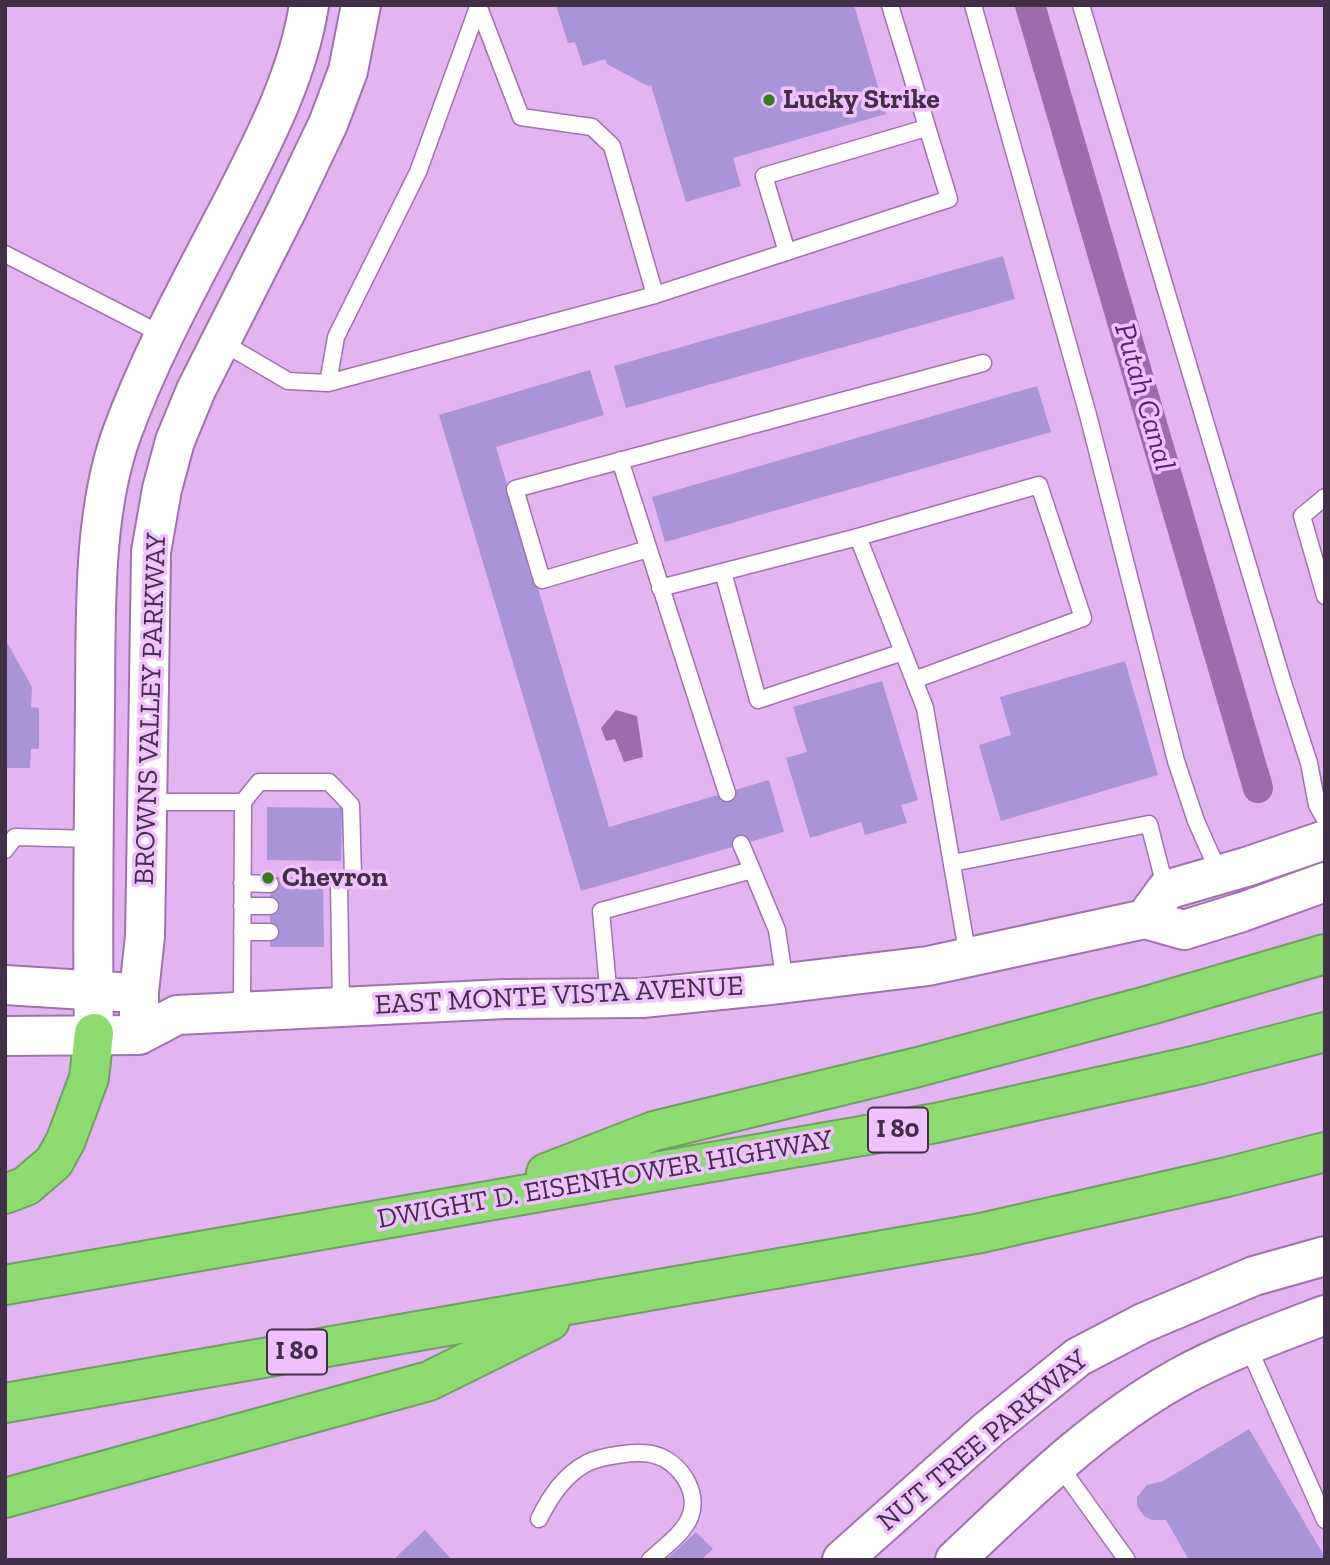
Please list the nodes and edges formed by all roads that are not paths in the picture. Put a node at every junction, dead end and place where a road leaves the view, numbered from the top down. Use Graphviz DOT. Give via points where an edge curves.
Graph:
graph roads {
  1 [pos="309,5"];
  2 [pos="341,5"];
  3 [pos="361,5"];
  4 [pos="890,5"];
  5 [pos="972,5"];
  6 [pos="1081,5"];
  7 [pos="478,6"];
  8 [pos="348,71"];
  9 [pos="926,128"];
  10 [pos="250,167"];
  11 [pos="787,252"];
  12 [pos="5,254"];
  13 [pos="654,295"];
  14 [pos="163,335"];
  15 [pos="220,341"];
  16 [pos="983,363"];
  17 [pos="328,383"];
  18 [pos="620,460"];
  19 [pos="1325,496"];
  20 [pos="858,537"];
  21 [pos="648,549"];
  22 [pos="723,572"];
  23 [pos="660,588"];
  24 [pos="1325,596"];
  25 [pos="903,652"];
  26 [pos="914,680"];
  27 [pos="726,793"];
  28 [pos="243,802"];
  29 [pos="147,803"];
  30 [pos="1325,819"];
  31 [pos="93,839"];
  32 [pos="1325,840"];
  33 [pos="741,844"];
  34 [pos="5,850"];
  35 [pos="953,863"];
  36 [pos="752,870"];
  37 [pos="1220,874"];
  38 [pos="1325,882"];
  39 [pos="242,883"];
  40 [pos="271,884"];
  41 [pos="1155,904"];
  42 [pos="242,906"];
  43 [pos="270,906"];
  44 [pos="242,932"];
  45 [pos="271,932"];
  46 [pos="323,932"];
  47 [pos="340,932"];
  48 [pos="1325,954"];
  49 [pos="968,957"];
  50 [pos="785,983"];
  51 [pos="5,985"];
  52 [pos="93,991"];
  53 [pos="139,992"];
  54 [pos="609,998"];
  55 [pos="341,1006"];
  56 [pos="242,1011"];
  57 [pos="177,1015"];
  58 [pos="1325,1032"];
  59 [pos="94,1033"];
  60 [pos="5,1035"];
  61 [pos="139,1035"];
  62 [pos="1325,1152"];
  63 [pos="5,1194"];
  64 [pos="466,1204"];
  65 [pos="1325,1256"];
  66 [pos="5,1285"];
  67 [pos="590,1301"];
  68 [pos="1325,1315"];
  69 [pos="1247,1344"];
  70 [pos="5,1403"];
  71 [pos="1057,1463"];
  72 [pos="5,1498"];
  73 [pos="538,1519"];
  74 [pos="1325,1520"];
  75 [pos="650,1560"];
  76 [pos="842,1560"];
  77 [pos="956,1560"];
  78 [pos="1127,1560"];
  1 -- 10 [label="main road, BROWNS VALLEY PARKWAY" via="278,107"];
  2 -- 8 [label="main road" via="339,30"];
  3 -- 8 [label="main road, BROWNS VALLEY PARKWAY"];
  4 -- 9 [label="lane"];
  5 -- 37 [label="lane" via="1088,415 1176,761"];
  6 -- 30 [label="lane" via="1310,763 1317,805"];
  7 -- 13 [label="lane" via="521,117 592,127 612,146"];
  7 -- 17 [label="lane" via="418,172 336,337"];
  8 -- 15 [label="main road, BROWNS VALLEY PARKWAY" via="313,157"];
  9 -- 11 [label="lane" via="949,199"];
  9 -- 11 [label="lane" via="764,176"];
  10 -- 14 [label="main road, BROWNS VALLEY PARKWAY"];
  10 -- 15 [label="main road" via="257,192 250,217 200,316 201,323"];
  11 -- 13 [label="lane"];
  12 -- 14 [label="lane"];
  13 -- 17 [label="lane"];
  14 -- 31 [label="main road, BROWNS VALLEY PARKWAY" via="121,436 102,523"];
  15 -- 17 [label="lane" via="288,381"];
  15 -- 29 [label="main road, BROWNS VALLEY PARKWAY" via="176,442 151,551"];
  16 -- 18 [label="lane"];
  18 -- 21 [label="lane"];
  18 -- 21 [label="lane" via="515,489 542,580"];
  19 -- 24 [label="lane" via="1302,516"];
  20 -- 22 [label="lane"];
  20 -- 25 [label="lane"];
  20 -- 26 [label="lane" via="1038,485 1083,618"];
  21 -- 23 [label="lane"];
  22 -- 23 [label="lane"];
  22 -- 25 [label="lane" via="758,700"];
  23 -- 27 [label="lane"];
  25 -- 26 [label="lane"];
  26 -- 35 [label="lane" via="925,708"];
  28 -- 29 [label="lane"];
  28 -- 39 [label="lane"];
  28 -- 47 [label="lane" via="259,782 329,782 351,805 353,877 331,885"];
  29 -- 53 [label="main road, BROWNS VALLEY PARKWAY" via="145,936"];
  31 -- 34 [label="lane" via="15,837"];
  31 -- 52 [label="main road, BROWNS VALLEY PARKWAY"];
  32 -- 37 [label="main road, EAST MONTE VISTA AVENUE"];
  33 -- 36 [label="lane"];
  35 -- 41 [label="lane" via="1149,824"];
  35 -- 49 [label="lane"];
  36 -- 50 [label="lane" via="777,930"];
  36 -- 54 [label="lane" via="601,911"];
  37 -- 41 [label="main road, EAST MONTE VISTA AVENUE"];
  38 -- 41 [label="main road, EAST MONTE VISTA AVENUE" via="1184,930"];
  39 -- 40 [label="lane"];
  39 -- 42 [label="lane"];
  41 -- 49 [label="main road, EAST MONTE VISTA AVENUE"];
  42 -- 43 [label="lane"];
  42 -- 44 [label="lane"];
  44 -- 45 [label="lane"];
  44 -- 56 [label="lane"];
  46 -- 47 [label="lane"];
  47 -- 55 [label="lane"];
  48 -- 64 [label="highway" via="930,1064 654,1132"];
  49 -- 50 [label="main road, EAST MONTE VISTA AVENUE"];
  50 -- 54 [label="main road, EAST MONTE VISTA AVENUE"];
  51 -- 52 [label="main road"];
  52 -- 53 [label="main road"];
  52 -- 59 [label="main road, BROWNS VALLEY PARKWAY"];
  53 -- 57 [label="main road"];
  53 -- 61 [label="main road, BROWNS VALLEY PARKWAY"];
  54 -- 55 [label="main road, EAST MONTE VISTA AVENUE"];
  55 -- 56 [label="main road, EAST MONTE VISTA AVENUE"];
  56 -- 57 [label="main road, EAST MONTE VISTA AVENUE"];
  57 -- 61 [label="main road, EAST MONTE VISTA AVENUE"];
  58 -- 64 [label="highway, DWIGHT D. EISENHOWER HIGHWAY / I 80" via="936,1123"];
  59 -- 60 [label="main road"];
  59 -- 61 [label="main road"];
  59 -- 63 [label="highway" via="89,1077 54,1162 26,1186"];
  62 -- 67 [label="highway, I 80" via="981,1233"];
  64 -- 66 [label="highway, DWIGHT D. EISENHOWER HIGHWAY / I 80"];
  65 -- 76 [label="main road, NUT TREE PARKWAY" via="1254,1276 1143,1323 1078,1357"];
  67 -- 70 [label="highway, I 80"];
  67 -- 72 [label="highway" via="429,1381"];
  68 -- 69 [label="main road"];
  69 -- 71 [label="main road" via="1177,1378"];
  69 -- 74 [label="lane"];
  71 -- 77 [label="main road"];
  71 -- 78 [label="lane"];
  73 -- 75 [label="lane" via="553,1491 586,1463 621,1455 656,1455 688,1481 693,1497 684,1528"];
}
